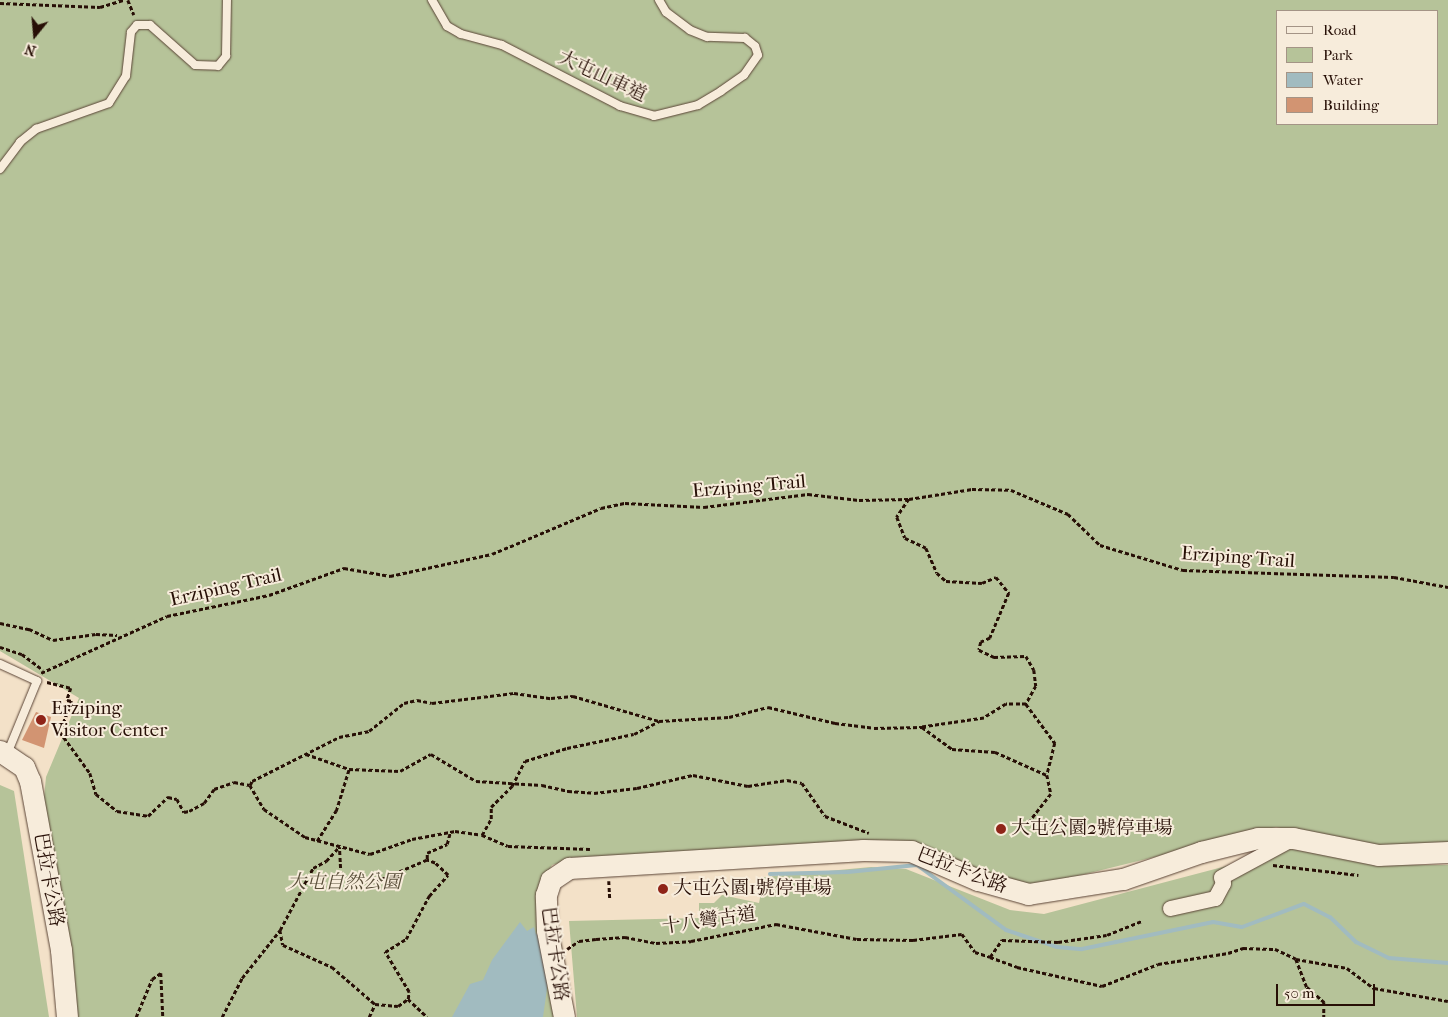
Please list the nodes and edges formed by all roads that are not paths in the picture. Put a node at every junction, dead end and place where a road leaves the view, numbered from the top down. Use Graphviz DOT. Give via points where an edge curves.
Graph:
graph roads {
  1 [pos="228,0"];
  2 [pos="432,0"];
  3 [pos="658,0"];
  4 [pos="0,169"];
  5 [pos="0,664"];
  6 [pos="4,752"];
  7 [pos="1292,838"];
  8 [pos="1448,852"];
  9 [pos="1170,908"];
  10 [pos="67,1017"];
  11 [pos="564,1017"];
  1 -- 4 [label="lane" via="226,56 218,66 195,65 150,25 137,25 131,32 126,76 109,103 36,129 20,142"];
  2 -- 3 [label="lane, 大屯山車道" via="448,26 461,34 502,45 620,106 654,116 677,112 713,96 744,75 758,55 755,46 744,38 707,37 690,30 666,12"];
  5 -- 6 [label="lane" via="41,681"];
  6 -- 10 [label="main road, 巴拉卡公路" via="24,767 30,780 61,950"];
  7 -- 8 [label="main road, 巴拉卡公路" via="1378,855"];
  7 -- 9 [label="street" via="1221,877 1223,883 1214,898"];
  7 -- 11 [label="main road, 巴拉卡公路" via="1258,838 1201,852 1123,879 1028,894 978,880 911,851 862,850 569,868 551,880 546,895 547,930"];
}
